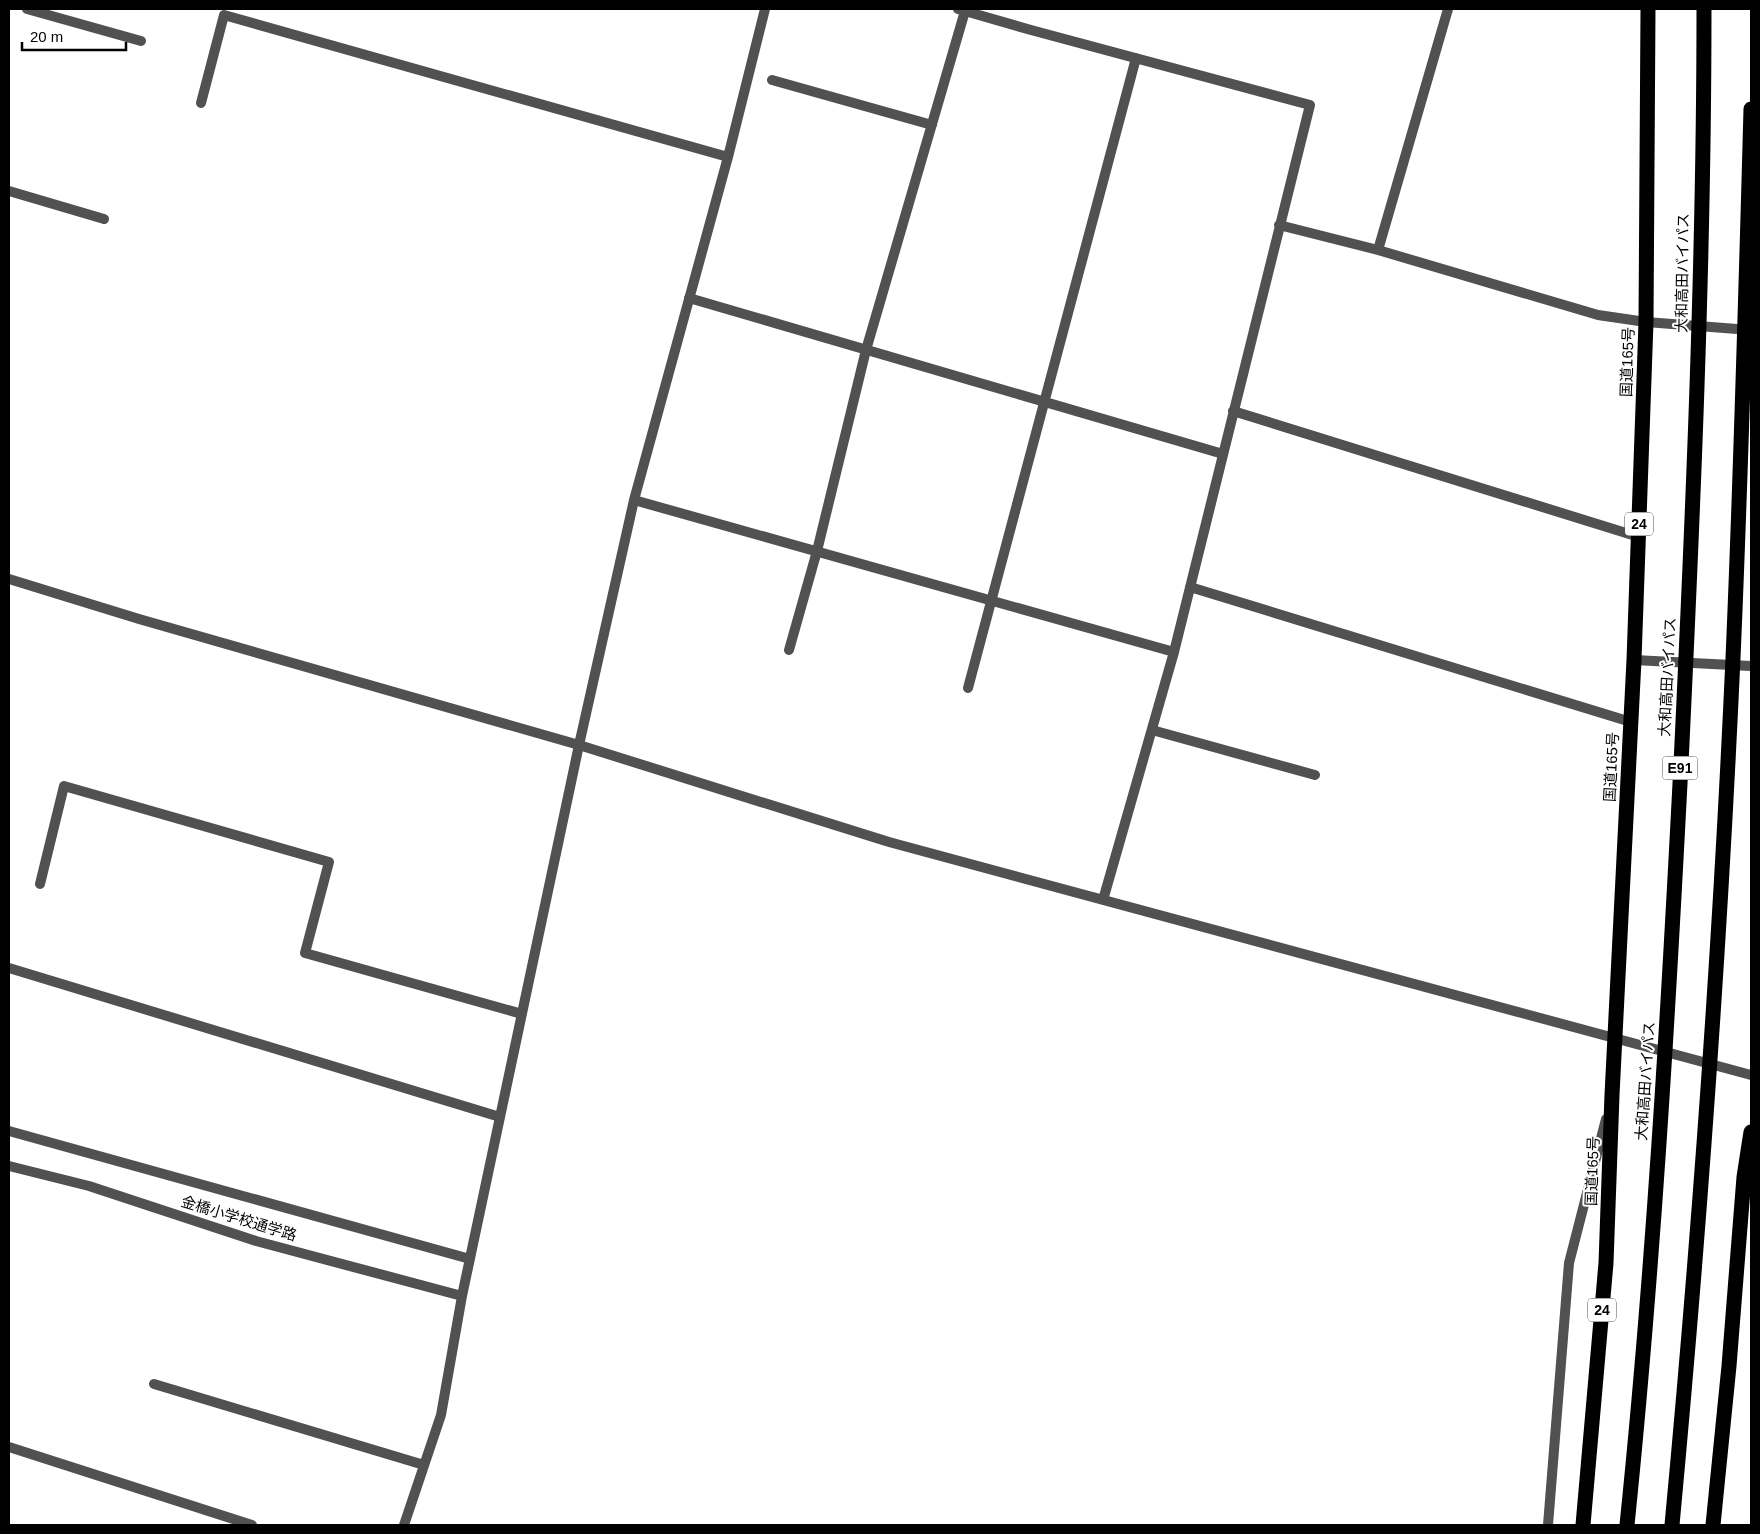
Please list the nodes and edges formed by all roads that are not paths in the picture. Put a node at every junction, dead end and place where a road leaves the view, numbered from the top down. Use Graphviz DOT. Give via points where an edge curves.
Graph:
graph roads {
  1 [pos="27,9"];
  2 [pos="765,9"];
  3 [pos="1448,9"];
  4 [pos="1648,9"];
  5 [pos="1704,9"];
  6 [pos="962,10"];
  7 [pos="141,41"];
  8 [pos="1136,58"];
  9 [pos="772,80"];
  10 [pos="201,103"];
  11 [pos="1751,109"];
  12 [pos="932,125"];
  13 [pos="728,158"];
  14 [pos="9,191"];
  15 [pos="104,219"];
  16 [pos="1279,225"];
  17 [pos="1378,250"];
  18 [pos="689,298"];
  19 [pos="1646,322"];
  20 [pos="1751,330"];
  21 [pos="866,350"];
  22 [pos="1044,401"];
  23 [pos="1233,411"];
  24 [pos="1223,454"];
  25 [pos="634,500"];
  26 [pos="1638,537"];
  27 [pos="817,551"];
  28 [pos="9,579"];
  29 [pos="1190,587"];
  30 [pos="991,601"];
  31 [pos="790,650"];
  32 [pos="1174,652"];
  33 [pos="1634,660"];
  34 [pos="1751,666"];
  35 [pos="968,688"];
  36 [pos="1631,722"];
  37 [pos="1152,730"];
  38 [pos="579,745"];
  39 [pos="1315,775"];
  40 [pos="40,884"];
  41 [pos="1103,900"];
  42 [pos="9,968"];
  43 [pos="522,1014"];
  44 [pos="1616,1039"];
  45 [pos="1751,1076"];
  46 [pos="1612,1095"];
  47 [pos="500,1116"];
  48 [pos="9,1131"];
  49 [pos="1751,1132"];
  50 [pos="9,1166"];
  51 [pos="470,1259"];
  52 [pos="462,1296"];
  53 [pos="154,1384"];
  54 [pos="9,1447"];
  55 [pos="424,1465"];
  56 [pos="252,1525"];
  57 [pos="404,1525"];
  58 [pos="1548,1525"];
  59 [pos="1583,1525"];
  60 [pos="1627,1525"];
  61 [pos="1672,1525"];
  62 [pos="1713,1525"];
  1 -- 7 [label="street"];
  2 -- 13 [label="street"];
  3 -- 17 [label="street"];
  4 -- 19 [label="highway, 国道165号 / 24"];
  5 -- 60 [label="highway, 大和高田バイパス / E91" via="1698,368 1673,918 1656,1184"];
  6 -- 8 [label="street"];
  6 -- 12 [label="street"];
  8 -- 16 [label="street" via="1310,105"];
  8 -- 22 [label="street"];
  9 -- 12 [label="street"];
  10 -- 13 [label="street" via="224,16"];
  11 -- 61 [label="highway" via="1730,720 1701,1190"];
  12 -- 21 [label="street"];
  13 -- 18 [label="street"];
  14 -- 15 [label="street"];
  16 -- 17 [label="street"];
  16 -- 23 [label="street"];
  17 -- 19 [label="street" via="1598,315"];
  18 -- 21 [label="street"];
  18 -- 25 [label="street"];
  19 -- 20 [label="street"];
  19 -- 26 [label="highway, 国道165号 / 24"];
  21 -- 22 [label="street"];
  21 -- 27 [label="street"];
  22 -- 24 [label="street"];
  22 -- 30 [label="street"];
  23 -- 24 [label="street"];
  23 -- 26 [label="street"];
  24 -- 29 [label="street"];
  25 -- 27 [label="street"];
  25 -- 38 [label="street"];
  26 -- 33 [label="highway, 国道165号 / 24"];
  27 -- 30 [label="street"];
  27 -- 31 [label="street"];
  28 -- 38 [label="street"];
  29 -- 32 [label="street"];
  29 -- 36 [label="street"];
  30 -- 32 [label="street"];
  30 -- 35 [label="street"];
  32 -- 37 [label="street"];
  33 -- 34 [label="street"];
  33 -- 36 [label="highway, 国道165号 / 24"];
  36 -- 44 [label="highway, 国道165号 / 24"];
  37 -- 39 [label="street"];
  37 -- 41 [label="street"];
  38 -- 41 [label="street" via="889,842"];
  38 -- 43 [label="street"];
  40 -- 43 [label="street" via="64,786 329,862 305,952"];
  41 -- 44 [label="street"];
  42 -- 47 [label="street"];
  43 -- 47 [label="street"];
  44 -- 45 [label="street"];
  44 -- 46 [label="highway, 国道165号 / 24"];
  46 -- 58 [label="street" via="1569,1263"];
  46 -- 59 [label="highway, 国道165号 / 24" via="1606,1263"];
  47 -- 51 [label="street"];
  48 -- 51 [label="street"];
  49 -- 62 [label="highway" via="1744,1177"];
  50 -- 52 [label="street, 金橋小学校通学路" via="89,1186 256,1241"];
  51 -- 52 [label="street"];
  52 -- 55 [label="street" via="441,1415"];
  53 -- 55 [label="street"];
  54 -- 56 [label="street"];
  55 -- 57 [label="street"];
}
